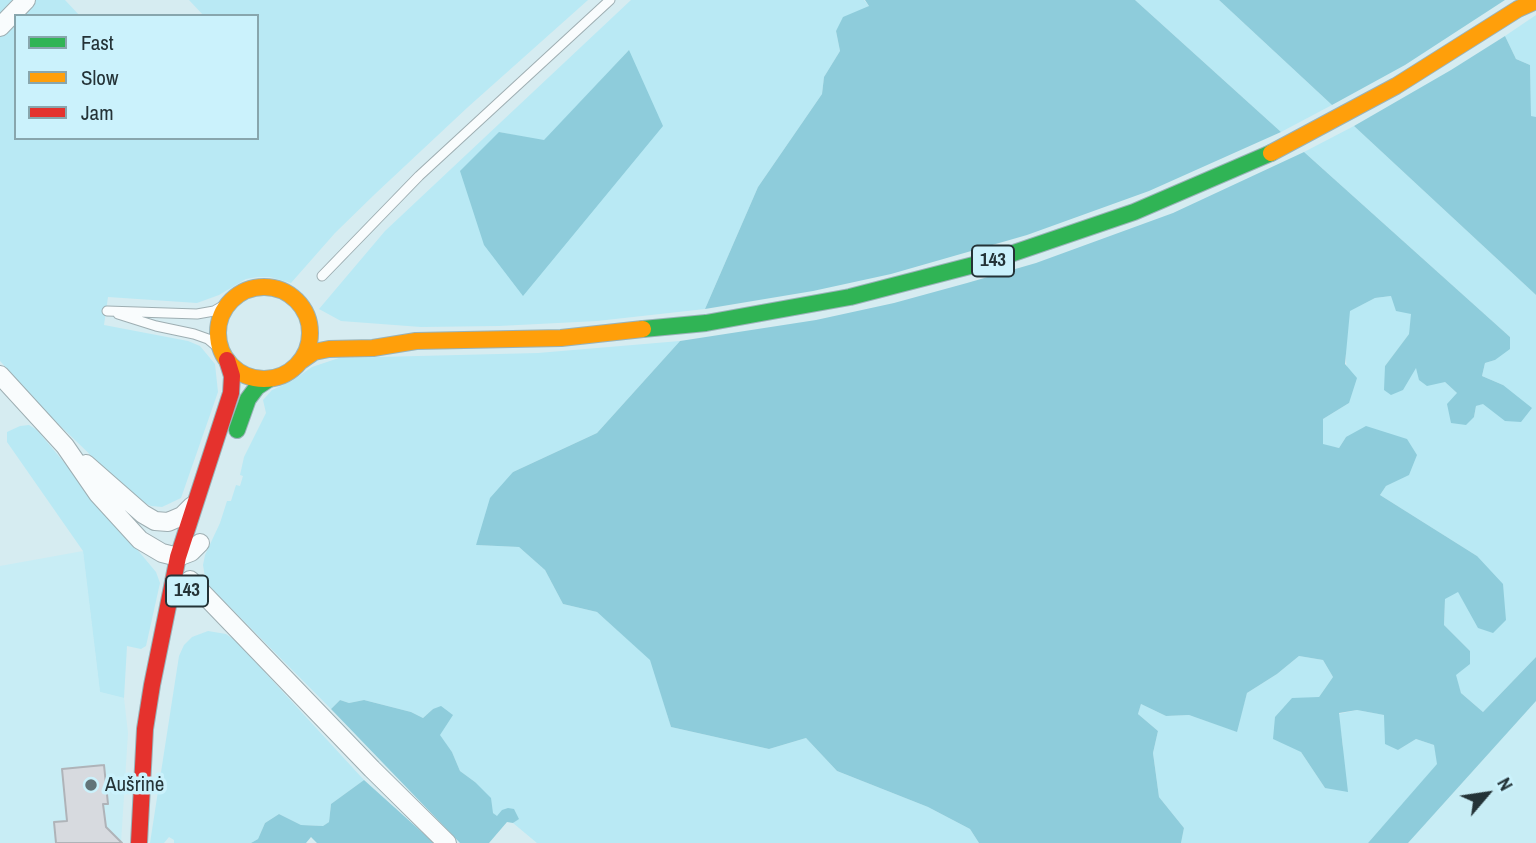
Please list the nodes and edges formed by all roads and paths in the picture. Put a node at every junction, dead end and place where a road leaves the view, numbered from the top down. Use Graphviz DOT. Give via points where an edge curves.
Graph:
graph roads {
  1 [pos="26,0"];
  2 [pos="610,0"];
  3 [pos="1536,1"];
  4 [pos="1523,5"];
  5 [pos="0,27"];
  6 [pos="322,276"];
  7 [pos="228,303"];
  8 [pos="306,312"];
  9 [pos="330,329"];
  10 [pos="361,332"];
  11 [pos="416,341"];
  12 [pos="224,355"];
  13 [pos="302,361"];
  14 [pos="0,375"];
  15 [pos="269,379"];
  16 [pos="65,446"];
  17 [pos="193,506"];
  18 [pos="204,531"];
  19 [pos="178,557"];
  20 [pos="190,580"];
  21 [pos="141,816"];
  22 [pos="139,843"];
  23 [pos="447,843"];
  1 -- 5 [label="street"];
  2 -- 6 [label="lane" via="419,176"];
  3 -- 4 [label="main road, 143"];
  4 -- 11 [label="main road, 143" via="1396,86 1268,154 1134,212 993,260 850,298 706,323 561,338"];
  7 -- 8 [label="main road" via="250,288 263,286 288,293"];
  7 -- 12 [label="main road, 143" via="218,325"];
  7 -- 12 [label="lane" via="197,314 107,311 194,334"];
  8 -- 9 [label="main road"];
  8 -- 13 [label="main road" via="311,337"];
  10 -- 11 [label="main road, 143"];
  11 -- 13 [label="main road, 143" via="329,349"];
  12 -- 15 [label="main road" via="245,375"];
  12 -- 17 [label="main road, 143" via="232,376 231,393"];
  13 -- 15 [label="main road, 143"];
  14 -- 16 [label="street"];
  15 -- 18 [label="main road, 143" via="248,399"];
  16 -- 17 [label="street" via="155,521 168,522"];
  16 -- 19 [label="street" via="98,494 140,540"];
  17 -- 19 [label="main road, 143"];
  18 -- 19 [label="street" via="191,552"];
  18 -- 20 [label="main road, 143"];
  19 -- 21 [label="main road, 143" via="147,718"];
  20 -- 21 [label="main road, 143"];
  20 -- 23 [label="street"];
  21 -- 22 [label="main road, 143"];
}
